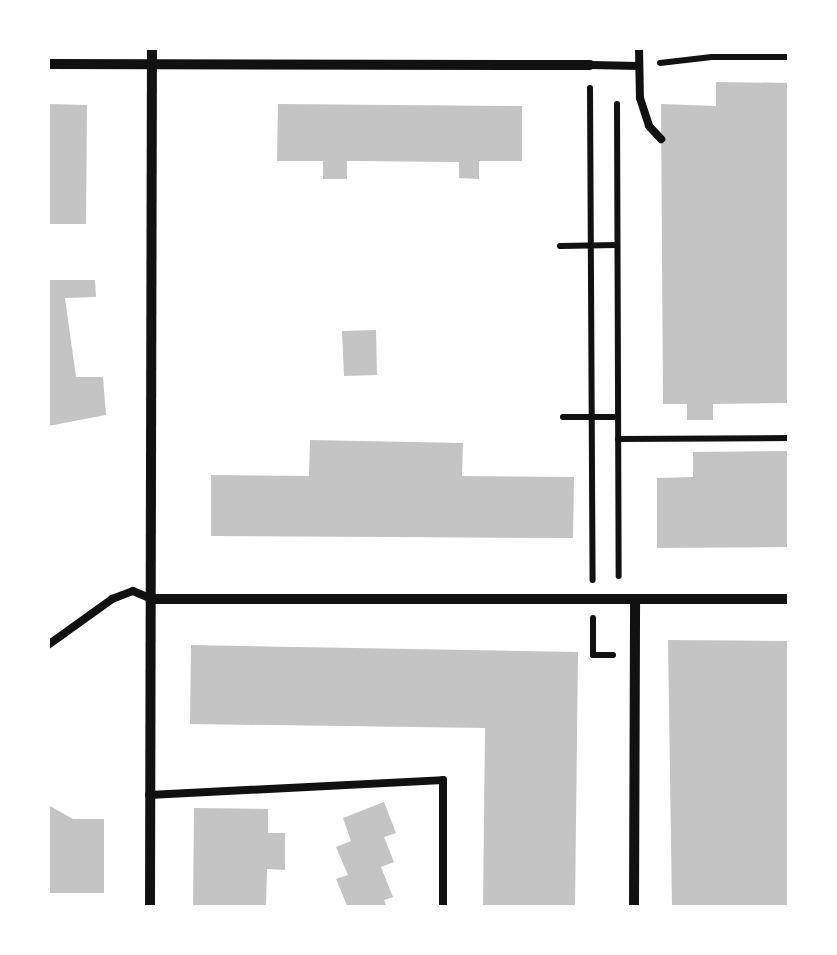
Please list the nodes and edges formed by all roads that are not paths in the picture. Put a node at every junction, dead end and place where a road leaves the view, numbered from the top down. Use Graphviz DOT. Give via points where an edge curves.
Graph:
graph roads {
  1 [pos="152,48"];
  2 [pos="639,48"];
  3 [pos="48,64"];
  4 [pos="152,65"];
  5 [pos="590,65"];
  6 [pos="639,66"];
  7 [pos="661,139"];
  8 [pos="152,599"];
  9 [pos="635,599"];
  10 [pos="790,599"];
  11 [pos="48,645"];
  12 [pos="148,795"];
  13 [pos="150,908"];
  14 [pos="442,908"];
  15 [pos="634,908"];
  1 -- 4 [label="street"];
  2 -- 6 [label="lane"];
  3 -- 4 [label="street"];
  4 -- 5 [label="street"];
  4 -- 8 [label="street"];
  5 -- 6 [label="lane"];
  6 -- 7 [label="lane" via="640,98"];
  8 -- 9 [label="street"];
  8 -- 11 [label="lane" via="133,591 112,599"];
  8 -- 12 [label="street"];
  9 -- 10 [label="street"];
  9 -- 15 [label="street"];
  12 -- 13 [label="street"];
  12 -- 14 [label="lane" via="443,780"];
}
